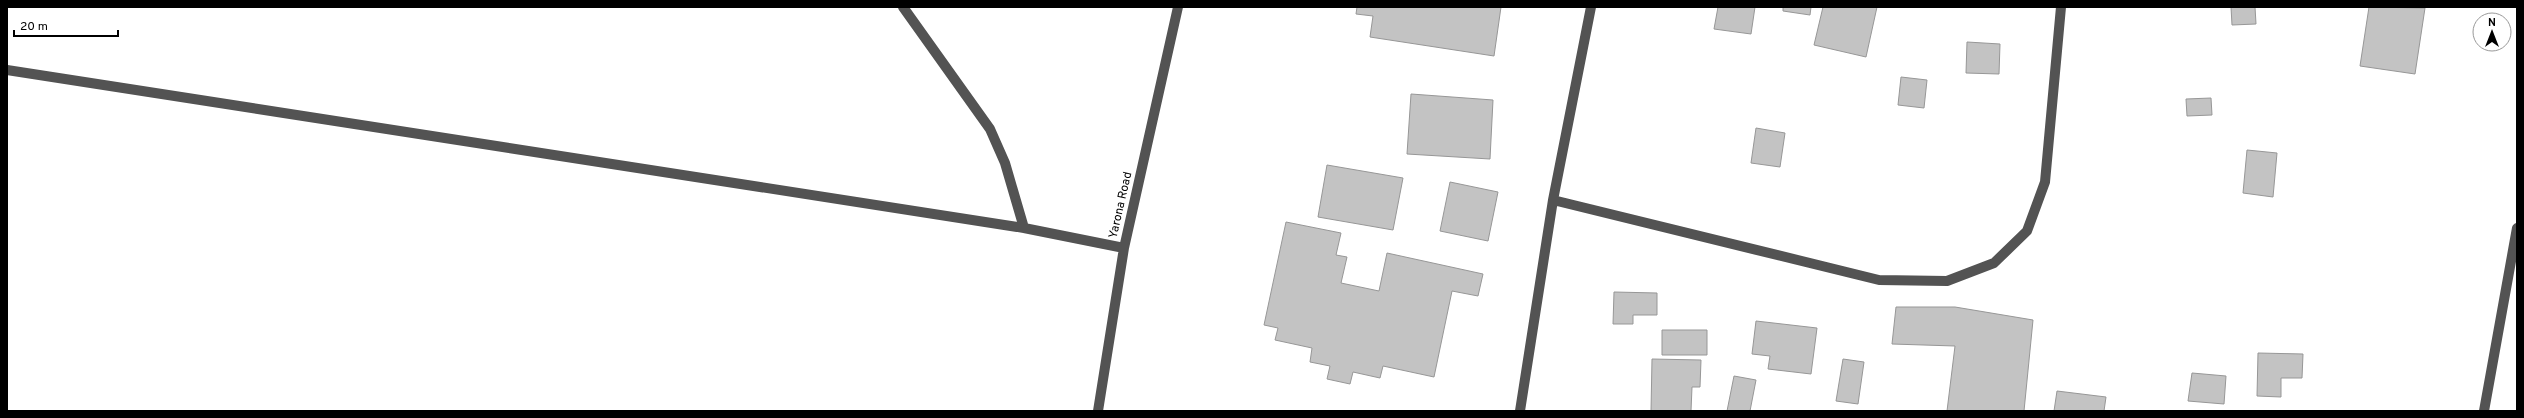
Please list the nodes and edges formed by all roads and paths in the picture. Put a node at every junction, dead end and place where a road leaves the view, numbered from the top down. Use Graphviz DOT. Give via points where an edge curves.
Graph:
graph roads {
  1 [pos="903,7"];
  2 [pos="1178,7"];
  3 [pos="1591,7"];
  4 [pos="2061,7"];
  5 [pos="7,70"];
  6 [pos="1553,200"];
  7 [pos="1024,228"];
  8 [pos="2517,228"];
  9 [pos="1124,248"];
  10 [pos="1098,411"];
  11 [pos="1520,411"];
  12 [pos="2484,411"];
  1 -- 7 [label="street" via="990,129 1004,163"];
  2 -- 9 [label="street, Yarona Road"];
  3 -- 6 [label="street"];
  4 -- 6 [label="street" via="2045,182 2027,231 1994,263 1947,281 1880,280"];
  5 -- 7 [label="street"];
  6 -- 11 [label="street"];
  7 -- 9 [label="street"];
  8 -- 12 [label="street"];
  9 -- 10 [label="street, Yarona Road"];
}
